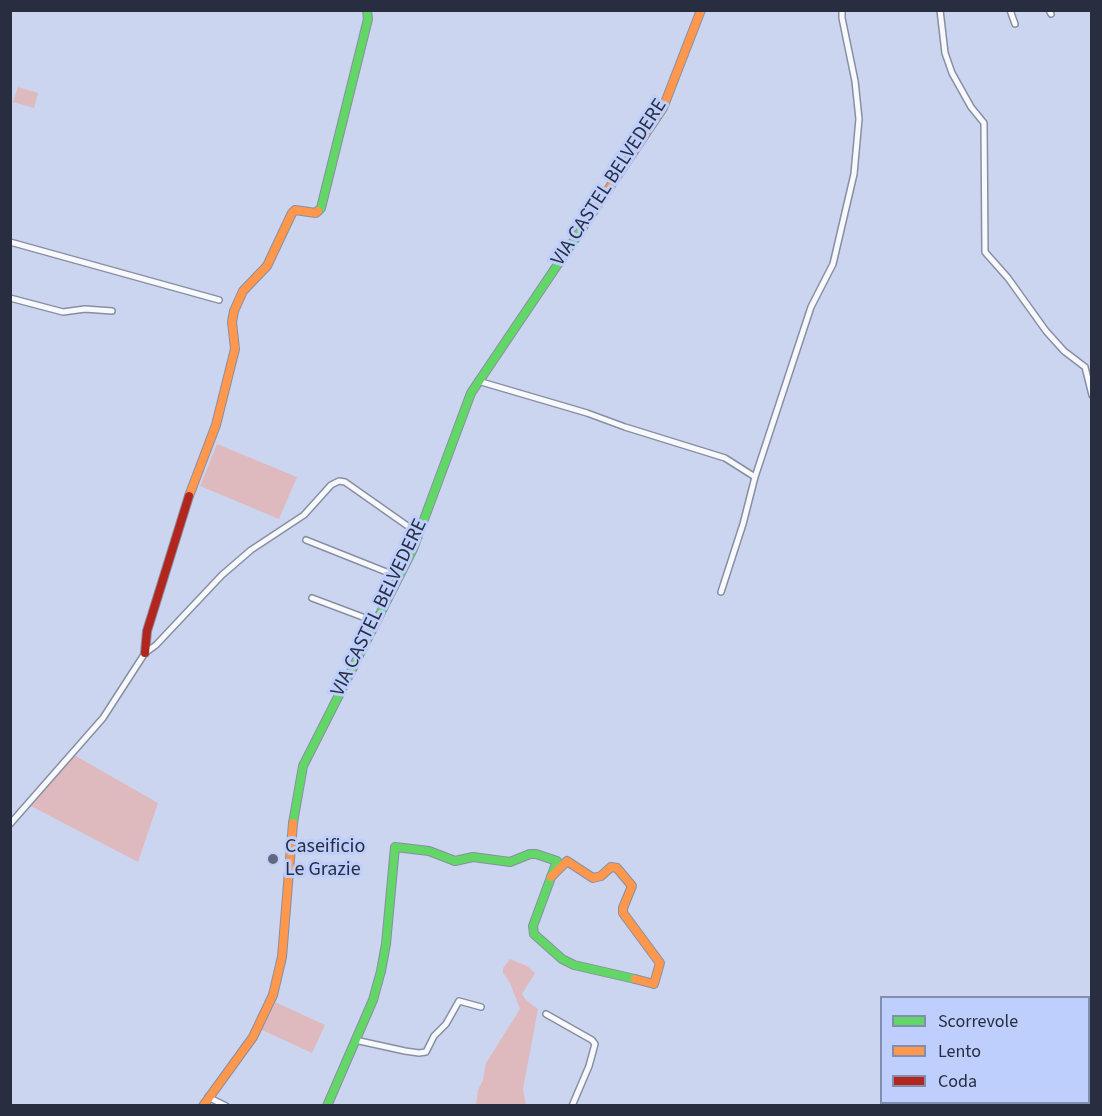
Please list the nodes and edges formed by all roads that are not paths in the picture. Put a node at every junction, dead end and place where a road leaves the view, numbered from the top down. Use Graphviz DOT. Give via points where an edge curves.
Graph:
graph roads {
  1 [pos="368,10"];
  2 [pos="701,10"];
  3 [pos="842,10"];
  4 [pos="940,10"];
  5 [pos="1010,10"];
  6 [pos="1014,24"];
  7 [pos="10,242"];
  8 [pos="10,298"];
  9 [pos="219,300"];
  10 [pos="112,311"];
  11 [pos="478,381"];
  12 [pos="1092,394"];
  13 [pos="755,477"];
  14 [pos="418,534"];
  15 [pos="306,540"];
  16 [pos="399,577"];
  17 [pos="721,592"];
  18 [pos="312,598"];
  19 [pos="376,622"];
  20 [pos="145,652"];
  21 [pos="10,824"];
  22 [pos="551,877"];
  23 [pos="481,1007"];
  24 [pos="546,1014"];
  25 [pos="355,1040"];
  26 [pos="208,1097"];
  27 [pos="203,1106"];
  28 [pos="226,1106"];
  29 [pos="327,1106"];
  30 [pos="572,1106"];
  1 -- 20 [label="street" via="321,208 316,213 292,213 267,266 243,291 234,311 236,349 216,424 188,497 147,630"];
  2 -- 11 [label="street, VIA CASTEL BELVEDERE" via="663,108"];
  3 -- 13 [label="street" via="859,119 854,174 833,264 811,307"];
  4 -- 12 [label="street" via="948,63 984,123 985,252 1046,331 1085,367"];
  5 -- 6 [label="street"];
  7 -- 9 [label="street"];
  8 -- 10 [label="street" via="63,312"];
  11 -- 13 [label="street" via="725,458"];
  11 -- 14 [label="street, VIA CASTEL BELVEDERE"];
  13 -- 17 [label="street"];
  14 -- 16 [label="street, VIA CASTEL BELVEDERE"];
  14 -- 20 [label="street" via="345,482 339,482 304,515 222,575"];
  15 -- 16 [label="street"];
  16 -- 19 [label="street, VIA CASTEL BELVEDERE"];
  18 -- 19 [label="street"];
  19 -- 26 [label="street, VIA CASTEL BELVEDERE" via="303,766 293,820 282,957 273,995 253,1038"];
  20 -- 21 [label="street" via="103,718"];
  22 -- 22 [label="street" via="533,926 538,939 574,965 654,984 660,963 623,913 632,886 618,868 611,867 593,878 567,861"];
  22 -- 25 [label="street" via="557,861 536,854 510,862 473,857 455,861 429,851 395,847 381,971"];
  23 -- 25 [label="street" via="459,1001 426,1052 405,1052"];
  24 -- 30 [label="street" via="595,1044"];
  25 -- 29 [label="street"];
  26 -- 27 [label="street, VIA CASTEL BELVEDERE"];
  26 -- 28 [label="street"];
}
